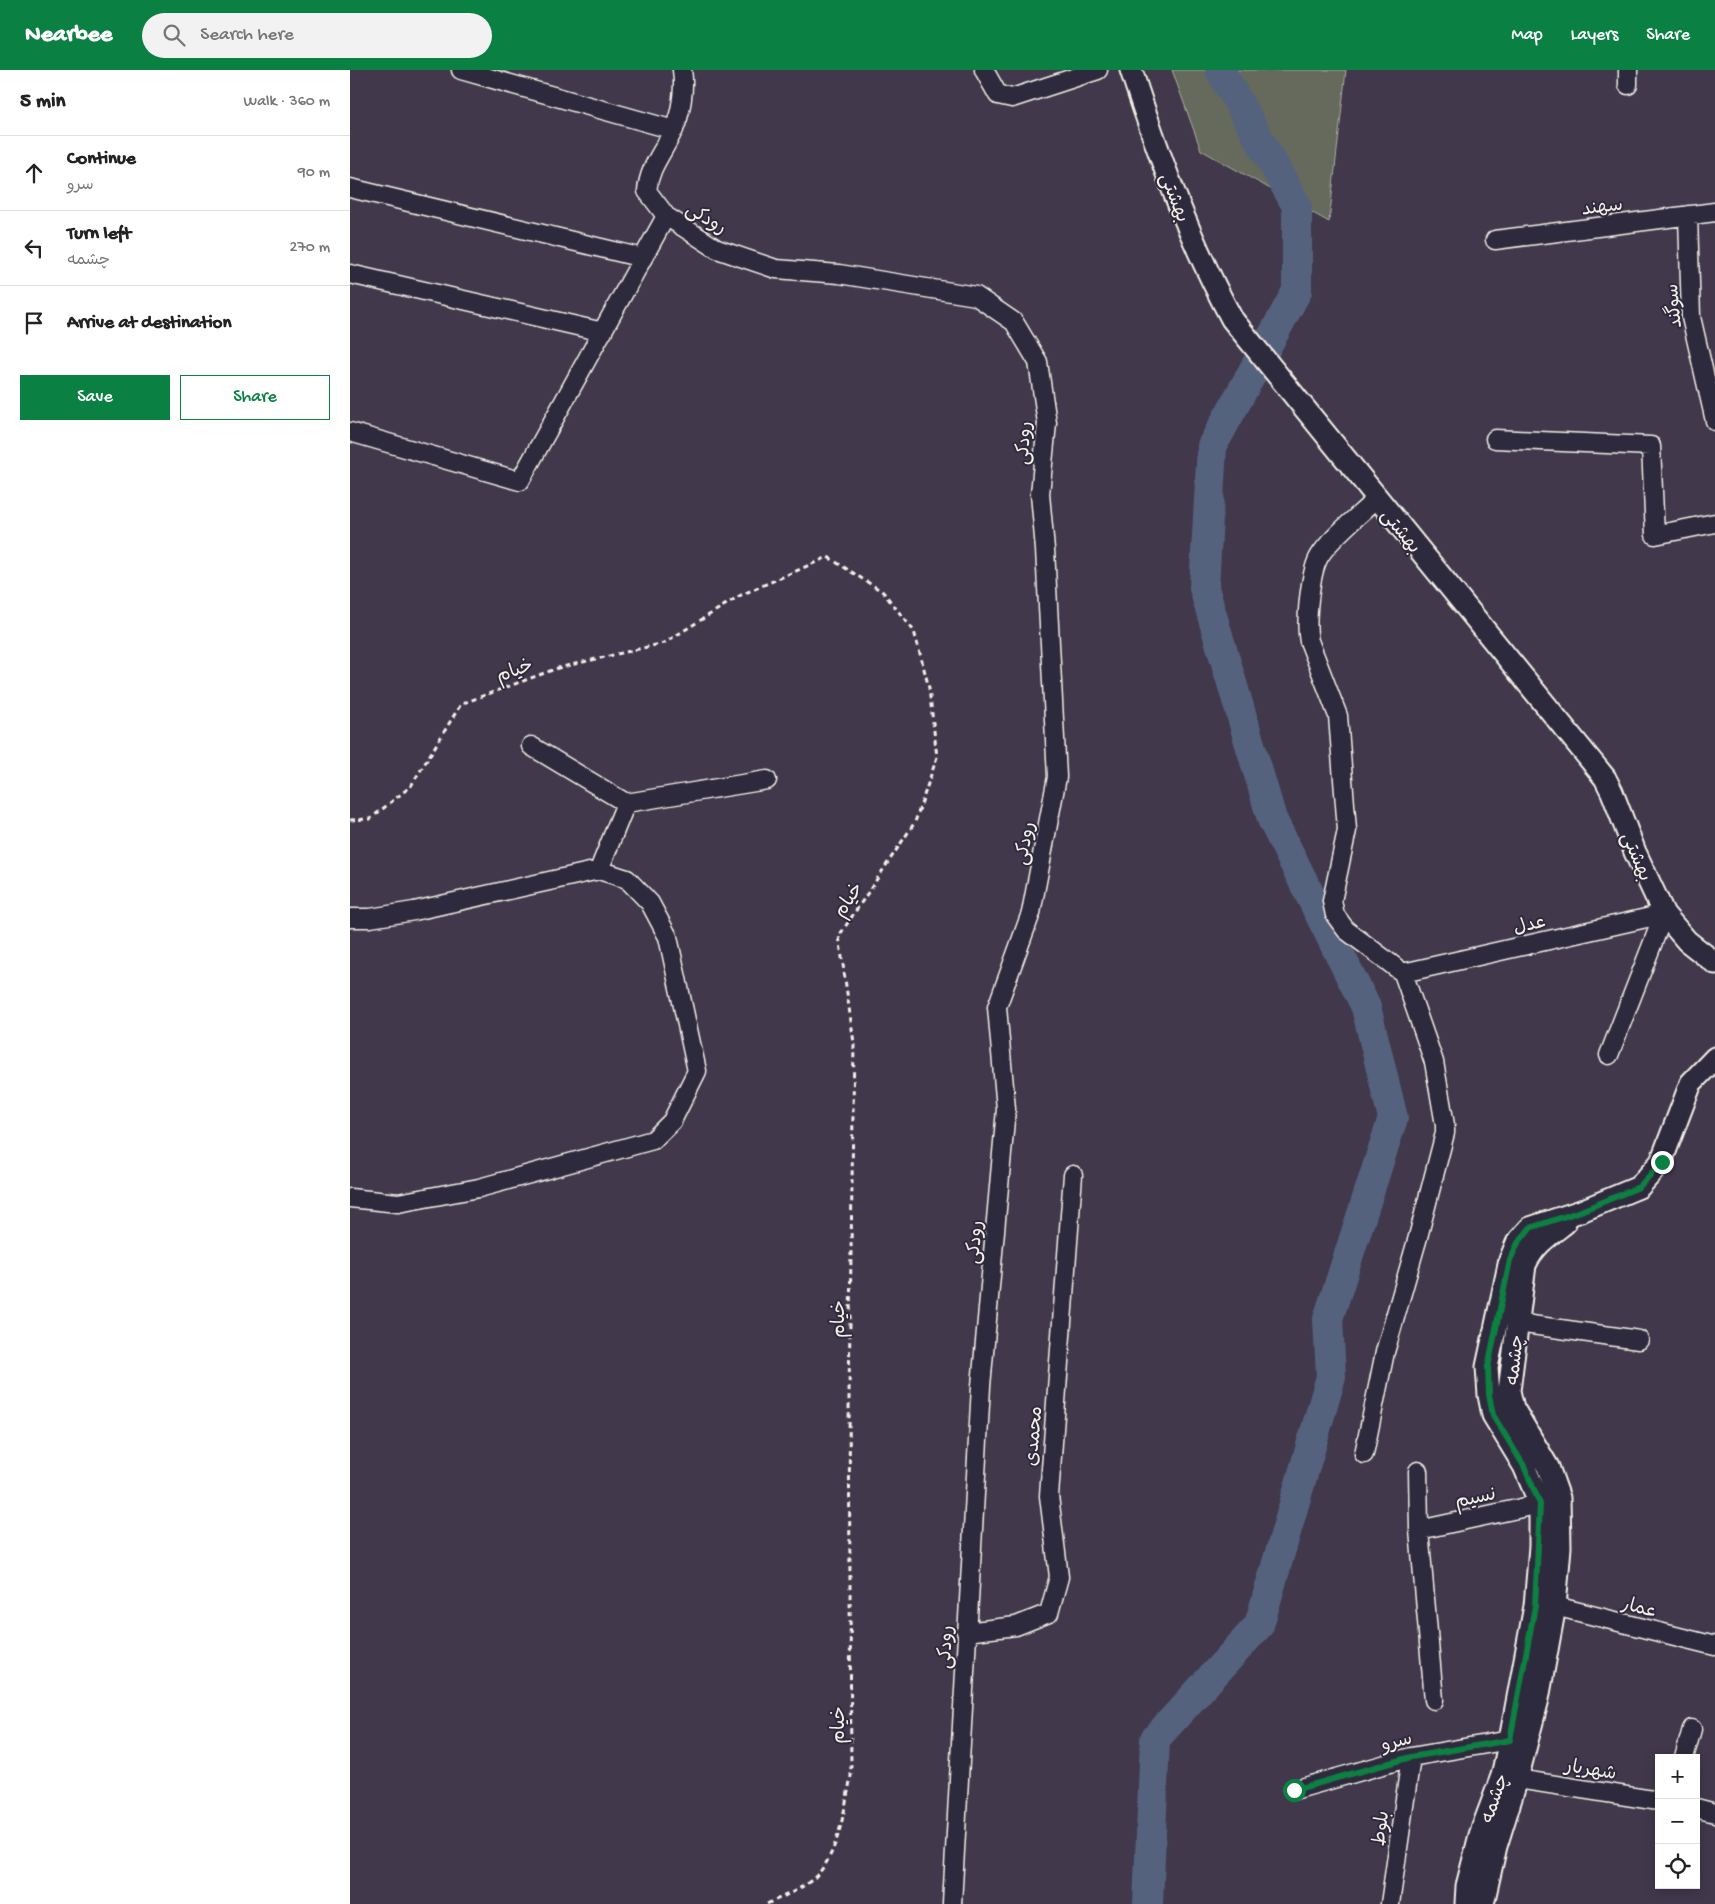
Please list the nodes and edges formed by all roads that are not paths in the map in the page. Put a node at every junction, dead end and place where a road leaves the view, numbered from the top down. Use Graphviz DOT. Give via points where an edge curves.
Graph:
graph roads {
  1 [pos="461,70"];
  2 [pos="682,70"];
  3 [pos="984,70"];
  4 [pos="1098,70"];
  5 [pos="1131,70"];
  6 [pos="674,130"];
  7 [pos="350,188"];
  8 [pos="1715,212"];
  9 [pos="1688,215"];
  10 [pos="666,216"];
  11 [pos="1495,240"];
  12 [pos="643,258"];
  13 [pos="350,274"];
  14 [pos="603,332"];
  15 [pos="1715,421"];
  16 [pos="350,432"];
  17 [pos="1495,440"];
  18 [pos="1377,498"];
  19 [pos="1715,523"];
  20 [pos="531,746"];
  21 [pos="767,780"];
  22 [pos="626,803"];
  23 [pos="599,870"];
  24 [pos="1664,914"];
  25 [pos="350,918"];
  26 [pos="1715,963"];
  27 [pos="1403,973"];
  28 [pos="1609,1054"];
  29 [pos="1715,1058"];
  30 [pos="1073,1175"];
  31 [pos="350,1198"];
  32 [pos="1581,1211"];
  33 [pos="1517,1324"];
  34 [pos="1639,1340"];
  35 [pos="1364,1454"];
  36 [pos="1418,1471"];
  37 [pos="1540,1504"];
  38 [pos="1419,1530"];
  39 [pos="1555,1606"];
  40 [pos="966,1632"];
  41 [pos="1715,1646"];
  42 [pos="1434,1700"];
  43 [pos="1692,1729"];
  44 [pos="1510,1740"];
  45 [pos="1685,1754"];
  46 [pos="1411,1757"];
  47 [pos="1509,1778"];
  48 [pos="1294,1790"];
  49 [pos="1655,1800"];
  50 [pos="1700,1809"];
  51 [pos="1715,1813"];
  52 [pos="952,1904"];
  53 [pos="1390,1904"];
  54 [pos="1466,1904"];
  55 [pos="1482,1904"];
  1 -- 6 [label="street"];
  2 -- 6 [label="street, رودکی"];
  3 -- 4 [label="street" via="998,95 1012,98"];
  5 -- 18 [label="street, بهشتی" via="1185,222 1232,319"];
  6 -- 10 [label="street, رودکی" via="648,178 647,191"];
  7 -- 12 [label="street"];
  8 -- 9 [label="street, سهند"];
  9 -- 11 [label="street, سهند"];
  9 -- 15 [label="street, سوگند" via="1691,317"];
  10 -- 12 [label="street"];
  10 -- 40 [label="street, رودکی" via="717,249 776,269 839,274 976,296 1014,322 1038,362 1047,423 1040,494 1057,777 1031,913 997,1007 1006,1109 981,1386"];
  12 -- 14 [label="street"];
  13 -- 14 [label="street"];
  14 -- 16 [label="street" via="520,481"];
  17 -- 19 [label="street" via="1650,446 1655,535"];
  18 -- 24 [label="street, بهشتی" via="1605,778"];
  18 -- 27 [label="street" via="1318,558 1306,628 1338,716 1347,830 1332,901 1335,915 1346,930"];
  20 -- 22 [label="street"];
  21 -- 22 [label="street"];
  22 -- 23 [label="street"];
  23 -- 25 [label="street" via="414,911"];
  23 -- 31 [label="street" via="627,879 650,904 668,937 697,1070 672,1121 652,1140 479,1188 398,1203"];
  24 -- 26 [label="street, بهشتی" via="1687,941"];
  24 -- 27 [label="street, عدل"];
  24 -- 28 [label="street"];
  27 -- 35 [label="street" via="1434,1062 1445,1133 1385,1352"];
  29 -- 32 [label="street, چشمه" via="1691,1084 1662,1162 1650,1176 1639,1187"];
  30 -- 40 [label="street, محمدی" via="1048,1496 1059,1577 1049,1613 1016,1626"];
  32 -- 33 [label="street, چشمه" via="1531,1252 1525,1265"];
  32 -- 37 [label="street, چشمه" via="1530,1228 1518,1243 1510,1260 1488,1367 1493,1415 1524,1466"];
  33 -- 34 [label="street"];
  33 -- 39 [label="street, چشمه" via="1509,1391 1513,1408 1548,1467 1559,1498 1560,1547"];
  36 -- 38 [label="street"];
  37 -- 38 [label="street, نسیم"];
  37 -- 44 [label="street, چشمه" via="1535,1606"];
  38 -- 42 [label="street"];
  39 -- 41 [label="street, عمار"];
  39 -- 47 [label="street, چشمه" via="1538,1699"];
  40 -- 52 [label="street, رودکی"];
  43 -- 45 [label="street"];
  44 -- 46 [label="street, سرو"];
  44 -- 47 [label="street, چشمه"];
  46 -- 48 [label="street, سرو"];
  46 -- 53 [label="street, بلوط"];
  47 -- 49 [label="street, شهریار"];
  47 -- 54 [label="street, چشمه" via="1480,1835 1467,1886"];
  47 -- 55 [label="street, چشمه"];
  50 -- 51 [label="street"];
}
